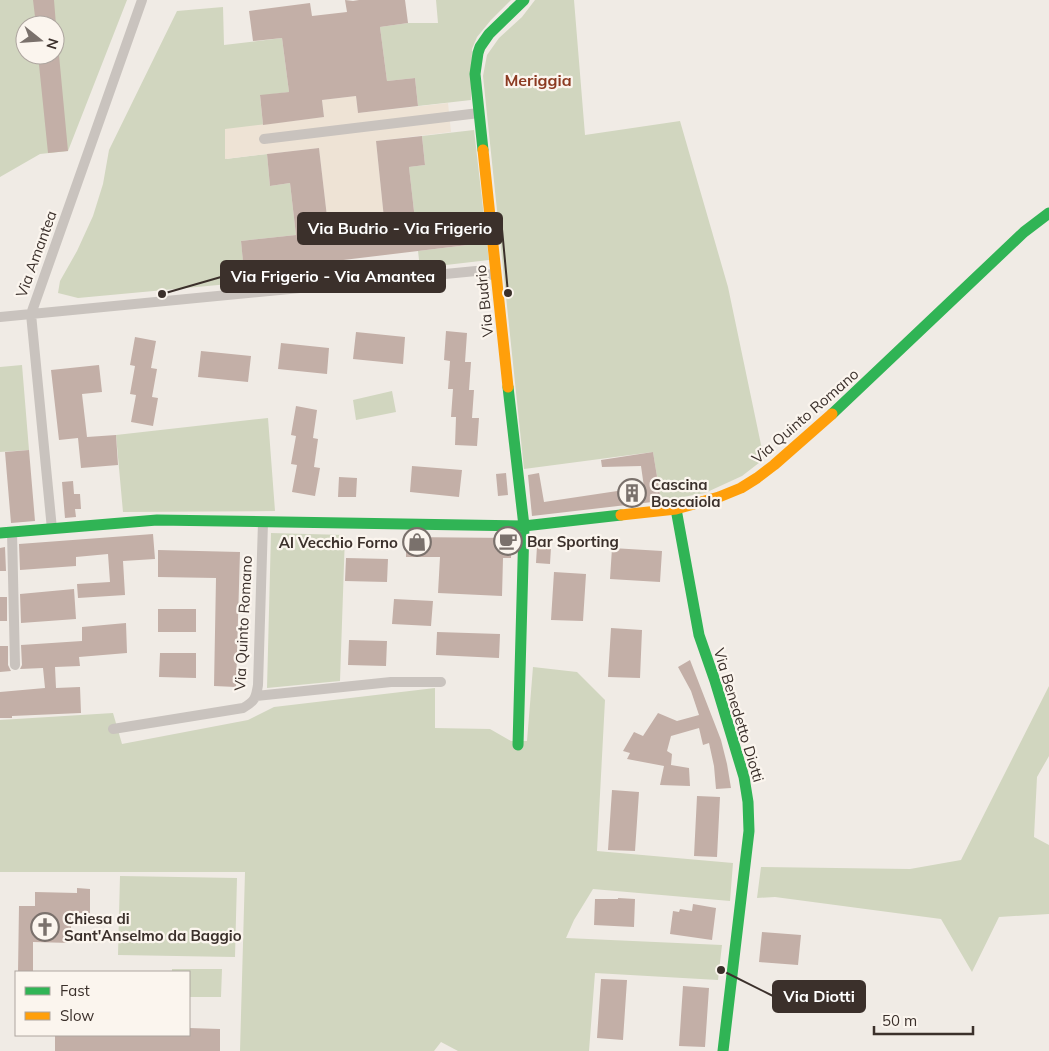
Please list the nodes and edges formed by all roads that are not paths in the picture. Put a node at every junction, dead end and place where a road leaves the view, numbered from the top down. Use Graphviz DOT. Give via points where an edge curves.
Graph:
graph roads {
  1 [pos="142,0"];
  2 [pos="524,0"];
  3 [pos="479,113"];
  4 [pos="264,139"];
  5 [pos="1049,213"];
  6 [pos="496,276"];
  7 [pos="30,314"];
  8 [pos="0,316"];
  9 [pos="676,509"];
  10 [pos="263,522"];
  11 [pos="524,526"];
  12 [pos="52,529"];
  13 [pos="6,533"];
  14 [pos="15,665"];
  15 [pos="441,682"];
  16 [pos="256,696"];
  17 [pos="113,729"];
  18 [pos="518,746"];
  19 [pos="723,1051"];
  1 -- 7 [label="street, Via Amantea"];
  2 -- 3 [label="street, Via Budrio" via="480,47 475,74"];
  3 -- 4 [label="street"];
  3 -- 6 [label="street, Via Budrio"];
  5 -- 9 [label="street, Via Quinto Romano" via="1024,232 823,423 774,465 741,488"];
  6 -- 7 [label="street" via="476,271"];
  6 -- 11 [label="street, Via Budrio"];
  7 -- 8 [label="street"];
  7 -- 12 [label="street, Via Amantea"];
  9 -- 11 [label="street, Via Quinto Romano"];
  9 -- 19 [label="street, Via Benedetto Diotti" via="699,636 736,749 748,802 749,831"];
  10 -- 11 [label="street, Via Quinto Romano"];
  10 -- 12 [label="street, Via Quinto Romano" via="157,520"];
  10 -- 16 [label="street, Via Quinto Romano"];
  11 -- 18 [label="street"];
  12 -- 13 [label="street, Via Quinto Romano"];
  13 -- 14 [label="street"];
  15 -- 16 [label="street" via="391,682"];
  16 -- 17 [label="street, Via Quinto Romano" via="243,708"];
}
